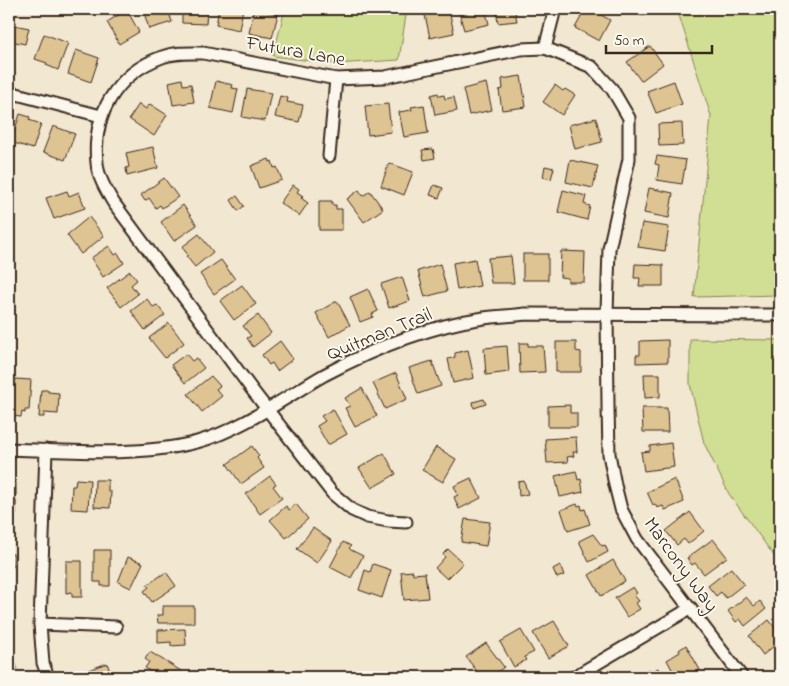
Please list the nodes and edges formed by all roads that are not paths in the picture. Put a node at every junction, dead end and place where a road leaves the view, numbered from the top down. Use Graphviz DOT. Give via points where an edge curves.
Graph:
graph roads {
  1 [pos="555,9"];
  2 [pos="545,48"];
  3 [pos="336,79"];
  4 [pos="9,92"];
  5 [pos="101,116"];
  6 [pos="329,156"];
  7 [pos="607,313"];
  8 [pos="780,315"];
  9 [pos="268,408"];
  10 [pos="9,450"];
  11 [pos="46,450"];
  12 [pos="406,522"];
  13 [pos="691,608"];
  14 [pos="40,624"];
  15 [pos="116,627"];
  16 [pos="48,677"];
  17 [pos="574,677"];
  18 [pos="742,677"];
  1 -- 2 [label="street"];
  2 -- 3 [label="street, Futura Lane" via="521,49 385,77"];
  2 -- 7 [label="street, Futura Lane" via="592,67 612,89 629,118 629,158 609,250"];
  3 -- 5 [label="street, Futura Lane" via="184,52 162,57 142,67 109,98"];
  3 -- 6 [label="street"];
  4 -- 5 [label="street"];
  5 -- 9 [label="street, Futura Lane" via="97,164 103,185"];
  7 -- 8 [label="street, Quitman Trail"];
  7 -- 9 [label="street, Quitman Trail" via="483,318 436,329 380,348 326,374"];
  7 -- 13 [label="street, Marcony Way" via="609,454 614,485 621,509 637,539"];
  9 -- 11 [label="street, Quitman Trail" via="226,432 168,448 140,451"];
  9 -- 12 [label="street, Futura Lane" via="332,493 352,510 367,517"];
  10 -- 11 [label="street, Quitman Trail"];
  11 -- 14 [label="street"];
  13 -- 17 [label="street"];
  13 -- 18 [label="street, Marcony Way"];
  14 -- 15 [label="street"];
  14 -- 16 [label="street" via="43,662"];
}
